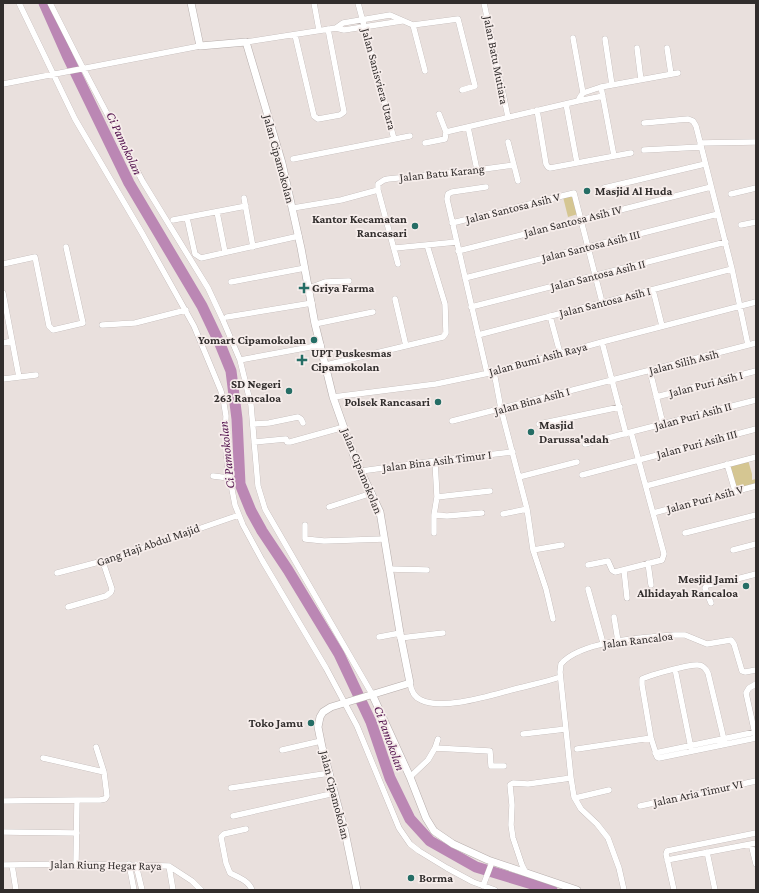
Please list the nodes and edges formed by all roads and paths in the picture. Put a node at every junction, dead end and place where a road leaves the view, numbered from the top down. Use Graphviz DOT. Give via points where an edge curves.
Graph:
graph roads {
  1 [pos="19,3"];
  2 [pos="50,3"];
  3 [pos="190,3"];
  4 [pos="314,3"];
  5 [pos="358,3"];
  6 [pos="484,3"];
  7 [pos="363,20"];
  8 [pos="402,20"];
  9 [pos="413,25"];
  10 [pos="365,26"];
  11 [pos="336,28"];
  12 [pos="328,29"];
  13 [pos="319,30"];
  14 [pos="295,35"];
  15 [pos="572,38"];
  16 [pos="605,39"];
  17 [pos="246,42"];
  18 [pos="200,46"];
  19 [pos="637,48"];
  20 [pos="667,48"];
  21 [pos="80,69"];
  22 [pos="426,71"];
  23 [pos="678,73"];
  24 [pos="56,74"];
  25 [pos="671,74"];
  26 [pos="641,80"];
  27 [pos="3,84"];
  28 [pos="612,85"];
  29 [pos="601,87"];
  30 [pos="462,90"];
  31 [pos="583,93"];
  32 [pos="603,96"];
  33 [pos="578,101"];
  34 [pos="566,104"];
  35 [pos="537,110"];
  36 [pos="439,114"];
  37 [pos="508,117"];
  38 [pos="644,123"];
  39 [pos="468,127"];
  40 [pos="446,132"];
  41 [pos="410,136"];
  42 [pos="394,139"];
  43 [pos="508,142"];
  44 [pos="756,142"];
  45 [pos="425,143"];
  46 [pos="701,145"];
  47 [pos="644,150"];
  48 [pos="631,153"];
  49 [pos="614,156"];
  50 [pos="293,159"];
  51 [pos="577,162"];
  52 [pos="705,164"];
  53 [pos="514,165"];
  54 [pos="478,170"];
  55 [pos="518,182"];
  56 [pos="711,187"];
  57 [pos="486,188"];
  58 [pos="604,188"];
  59 [pos="756,188"];
  60 [pos="378,190"];
  61 [pos="731,194"];
  62 [pos="244,198"];
  63 [pos="246,206"];
  64 [pos="293,208"];
  65 [pos="217,212"];
  66 [pos="718,214"];
  67 [pos="187,218"];
  68 [pos="581,219"];
  69 [pos="173,220"];
  70 [pos="756,222"];
  71 [pos="452,223"];
  72 [pos="741,225"];
  73 [pos="299,236"];
  74 [pos="457,242"];
  75 [pos="726,242"];
  76 [pos="427,245"];
  77 [pos="588,246"];
  78 [pos="253,247"];
  79 [pos="66,248"];
  80 [pos="395,248"];
  81 [pos="458,251"];
  82 [pos="225,252"];
  83 [pos="3,264"];
  84 [pos="398,264"];
  85 [pos="305,268"];
  86 [pos="732,269"];
  87 [pos="595,276"];
  88 [pos="465,278"];
  89 [pos="349,281"];
  90 [pos="231,282"];
  91 [pos="309,288"];
  92 [pos="653,290"];
  93 [pos="3,293"];
  94 [pos="395,299"];
  95 [pos="602,302"];
  96 [pos="756,302"];
  97 [pos="312,303"];
  98 [pos="740,306"];
  99 [pos="471,307"];
  100 [pos="186,310"];
  101 [pos="373,312"];
  102 [pos="550,316"];
  103 [pos="227,317"];
  104 [pos="315,324"];
  105 [pos="102,325"];
  106 [pos="662,326"];
  107 [pos="478,335"];
  108 [pos="12,341"];
  109 [pos="602,342"];
  110 [pos="3,343"];
  111 [pos="756,343"];
  112 [pos="321,345"];
  113 [pos="406,346"];
  114 [pos="748,346"];
  115 [pos="560,353"];
  116 [pos="240,360"];
  117 [pos="326,365"];
  118 [pos="650,371"];
  119 [pos="756,371"];
  120 [pos="490,373"];
  121 [pos="36,375"];
  122 [pos="19,377"];
  123 [pos="3,379"];
  124 [pos="612,380"];
  125 [pos="333,397"];
  126 [pos="656,397"];
  127 [pos="756,400"];
  128 [pos="620,406"];
  129 [pos="501,409"];
  130 [pos="452,421"];
  131 [pos="303,423"];
  132 [pos="253,424"];
  133 [pos="539,424"];
  134 [pos="663,424"];
  135 [pos="344,427"];
  136 [pos="756,429"];
  137 [pos="628,433"];
  138 [pos="254,442"];
  139 [pos="585,444"];
  140 [pos="513,452"];
  141 [pos="756,457"];
  142 [pos="639,460"];
  143 [pos="435,461"];
  144 [pos="577,462"];
  145 [pos="727,464"];
  146 [pos="361,471"];
  147 [pos="582,475"];
  148 [pos="213,476"];
  149 [pos="519,477"];
  150 [pos="229,478"];
  151 [pos="646,486"];
  152 [pos="756,486"];
  153 [pos="490,491"];
  154 [pos="734,491"];
  155 [pos="372,493"];
  156 [pos="437,497"];
  157 [pos="329,507"];
  158 [pos="527,509"];
  159 [pos="482,513"];
  160 [pos="653,513"];
  161 [pos="504,514"];
  162 [pos="239,515"];
  163 [pos="434,515"];
  164 [pos="756,515"];
  165 [pos="305,525"];
  166 [pos="434,533"];
  167 [pos="685,533"];
  168 [pos="384,539"];
  169 [pos="756,544"];
  170 [pos="562,545"];
  171 [pos="533,550"];
  172 [pos="733,550"];
  173 [pos="103,562"];
  174 [pos="648,564"];
  175 [pos="588,565"];
  176 [pos="389,569"];
  177 [pos="427,570"];
  178 [pos="624,570"];
  179 [pos="57,573"];
  180 [pos="756,574"];
  181 [pos="651,585"];
  182 [pos="588,589"];
  183 [pos="627,598"];
  184 [pos="711,603"];
  185 [pos="68,607"];
  186 [pos="614,617"];
  187 [pos="553,619"];
  188 [pos="443,633"];
  189 [pos="400,636"];
  190 [pos="379,637"];
  191 [pos="618,641"];
  192 [pos="603,643"];
  193 [pos="675,669"];
  194 [pos="756,670"];
  195 [pos="560,677"];
  196 [pos="410,683"];
  197 [pos="756,684"];
  198 [pos="369,695"];
  199 [pos="347,702"];
  200 [pos="566,730"];
  201 [pos="523,734"];
  202 [pos="756,735"];
  203 [pos="651,738"];
  204 [pos="438,739"];
  205 [pos="321,741"];
  206 [pos="724,742"];
  207 [pos="96,747"];
  208 [pos="435,748"];
  209 [pos="691,748"];
  210 [pos="577,749"];
  211 [pos="282,750"];
  212 [pos="43,758"];
  213 [pos="504,766"];
  214 [pos="104,772"];
  215 [pos="330,773"];
  216 [pos="410,777"];
  217 [pos="571,778"];
  218 [pos="756,781"];
  219 [pos="231,788"];
  220 [pos="609,790"];
  221 [pos="335,793"];
  222 [pos="575,798"];
  223 [pos="77,800"];
  224 [pos="3,801"];
  225 [pos="640,806"];
  226 [pos="233,816"];
  227 [pos="246,829"];
  228 [pos="3,832"];
  229 [pos="77,833"];
  230 [pos="756,833"];
  231 [pos="729,838"];
  232 [pos="754,843"];
  233 [pos="731,848"];
  234 [pos="707,852"];
  235 [pos="667,860"];
  236 [pos="76,864"];
  237 [pos="129,864"];
  238 [pos="136,864"];
  239 [pos="492,864"];
  240 [pos="756,864"];
  241 [pos="3,865"];
  242 [pos="12,865"];
  243 [pos="169,866"];
  244 [pos="526,873"];
  245 [pos="484,883"];
  246 [pos="16,890"];
  247 [pos="134,890"];
  248 [pos="142,890"];
  249 [pos="174,890"];
  250 [pos="200,890"];
  251 [pos="252,890"];
  252 [pos="358,890"];
  253 [pos="495,890"];
  254 [pos="577,890"];
  255 [pos="624,890"];
  256 [pos="674,890"];
  257 [pos="715,890"];
  1 -- 24 [label="street"];
  2 -- 21 [label="street"];
  3 -- 18 [label="street"];
  4 -- 13 [label="street"];
  5 -- 7 [label="street, Jalan Sanisviera Utara"];
  6 -- 37 [label="street, Jalan Batu Mutiara"];
  7 -- 8 [label="street" via="390,15"];
  7 -- 10 [label="street, Jalan Sanisviera Utara"];
  7 -- 11 [label="street" via="343,22"];
  8 -- 9 [label="street"];
  8 -- 10 [label="street"];
  9 -- 22 [label="street"];
  9 -- 30 [label="street" via="458,19 476,86"];
  10 -- 11 [label="street" via="344,30"];
  10 -- 42 [label="street, Jalan Sanisviera Utara"];
  11 -- 12 [label="street"];
  12 -- 13 [label="street"];
  12 -- 14 [label="street" via="344,112 318,120 314,116"];
  13 -- 14 [label="street"];
  14 -- 17 [label="street"];
  15 -- 31 [label="street"];
  16 -- 28 [label="street"];
  17 -- 18 [label="street"];
  17 -- 64 [label="street, Jalan Cipamokolan"];
  18 -- 21 [label="street"];
  19 -- 26 [label="street"];
  20 -- 25 [label="street"];
  21 -- 24 [label="street"];
  21 -- 116 [label="street" via="143,182 208,288"];
  23 -- 25 [label="street"];
  24 -- 27 [label="street"];
  24 -- 100 [label="street" via="75,119"];
  25 -- 26 [label="street"];
  26 -- 28 [label="street"];
  28 -- 29 [label="street"];
  29 -- 31 [label="street"];
  29 -- 32 [label="street"];
  31 -- 33 [label="street"];
  32 -- 33 [label="street"];
  32 -- 49 [label="street"];
  33 -- 34 [label="street"];
  34 -- 35 [label="street"];
  34 -- 51 [label="street"];
  35 -- 37 [label="street"];
  35 -- 51 [label="street" via="548,167"];
  36 -- 40 [label="street"];
  37 -- 39 [label="street"];
  38 -- 46 [label="street" via="690,120 696,126"];
  39 -- 40 [label="street"];
  39 -- 54 [label="street"];
  40 -- 45 [label="street" via="445,139"];
  41 -- 42 [label="street"];
  42 -- 50 [label="street"];
  43 -- 53 [label="street"];
  44 -- 46 [label="street"];
  46 -- 47 [label="street"];
  46 -- 52 [label="street"];
  48 -- 49 [label="street"];
  49 -- 51 [label="street"];
  52 -- 56 [label="street"];
  52 -- 58 [label="street"];
  53 -- 54 [label="street, Jalan Batu Karang"];
  53 -- 55 [label="street"];
  54 -- 60 [label="street, Jalan Batu Karang" via="388,179 378,184"];
  56 -- 66 [label="street"];
  56 -- 68 [label="street, Jalan Santosa Asih IV"];
  57 -- 71 [label="street" via="448,194"];
  59 -- 61 [label="street"];
  60 -- 64 [label="street, Jalan Batu Karang" via="341,200"];
  60 -- 80 [label="street"];
  62 -- 63 [label="street"];
  63 -- 65 [label="street"];
  63 -- 78 [label="street"];
  64 -- 73 [label="street, Jalan Cipamokolan"];
  65 -- 67 [label="street"];
  65 -- 82 [label="street"];
  66 -- 75 [label="street"];
  66 -- 77 [label="street, Jalan Santosa Asih III"];
  67 -- 69 [label="street"];
  67 -- 82 [label="street" via="196,256 204,257"];
  68 -- 71 [label="street, Jalan Santosa Asih V" via="574,193"];
  68 -- 77 [label="street"];
  68 -- 81 [label="street, Jalan Santosa Asih IV"];
  70 -- 72 [label="street"];
  71 -- 74 [label="street"];
  73 -- 78 [label="street"];
  73 -- 85 [label="street, Jalan Cipamokolan"];
  74 -- 76 [label="street"];
  74 -- 81 [label="street"];
  75 -- 86 [label="street"];
  75 -- 87 [label="street, Jalan Santosa Asih II"];
  76 -- 80 [label="street"];
  76 -- 113 [label="street" via="444,304 446,333 443,337"];
  77 -- 87 [label="street"];
  77 -- 88 [label="street, Jalan Santosa Asih III"];
  78 -- 82 [label="street"];
  79 -- 83 [label="street" via="83,323 53,330 49,326 35,257"];
  80 -- 84 [label="street"];
  81 -- 88 [label="street"];
  85 -- 90 [label="street"];
  85 -- 91 [label="street, Jalan Cipamokolan"];
  86 -- 92 [label="street, Jalan Santosa Asih I"];
  86 -- 98 [label="street"];
  87 -- 95 [label="street"];
  87 -- 99 [label="street, Jalan Santosa Asih II"];
  88 -- 99 [label="street"];
  89 -- 91 [label="street" via="325,282"];
  91 -- 97 [label="street, Jalan Cipamokolan"];
  92 -- 95 [label="street, Jalan Santosa Asih I"];
  92 -- 106 [label="street"];
  93 -- 108 [label="street"];
  94 -- 113 [label="street"];
  95 -- 102 [label="street, Jalan Santosa Asih I"];
  96 -- 98 [label="street, Jalan Bumi Asih Raya"];
  97 -- 103 [label="street"];
  97 -- 104 [label="street, Jalan Cipamokolan"];
  98 -- 106 [label="street, Jalan Bumi Asih Raya"];
  98 -- 114 [label="street"];
  99 -- 107 [label="street"];
  100 -- 105 [label="street" via="135,323"];
  100 -- 150 [label="street" via="221,391 226,416 225,441"];
  101 -- 104 [label="street"];
  102 -- 107 [label="street, Jalan Santosa Asih I"];
  102 -- 115 [label="street"];
  104 -- 112 [label="street, Jalan Cipamokolan"];
  106 -- 109 [label="street, Jalan Bumi Asih Raya"];
  107 -- 120 [label="street"];
  108 -- 110 [label="street"];
  108 -- 122 [label="street"];
  109 -- 115 [label="street, Jalan Bumi Asih Raya"];
  109 -- 124 [label="street"];
  111 -- 114 [label="street, Jalan Silih Asih"];
  112 -- 116 [label="street"];
  112 -- 117 [label="street, Jalan Cipamokolan"];
  113 -- 117 [label="street"];
  114 -- 118 [label="street, Jalan Silih Asih"];
  115 -- 120 [label="street, Jalan Bumi Asih Raya"];
  116 -- 132 [label="street"];
  117 -- 125 [label="street, Jalan Cipamokolan"];
  118 -- 124 [label="street, Jalan Silih Asih"];
  118 -- 126 [label="street"];
  119 -- 126 [label="street, Jalan Puri Asih I"];
  120 -- 125 [label="street, Jalan Bumi Asih Raya" via="436,384"];
  120 -- 129 [label="street"];
  121 -- 122 [label="street"];
  122 -- 123 [label="street"];
  124 -- 128 [label="street"];
  124 -- 129 [label="street, Jalan Bina Asih I"];
  125 -- 135 [label="street, Jalan Cipamokolan"];
  126 -- 134 [label="street"];
  127 -- 134 [label="street, Jalan Puri Asih II"];
  128 -- 133 [label="street"];
  128 -- 137 [label="street"];
  129 -- 130 [label="street, Jalan Bina Asih I"];
  129 -- 140 [label="street"];
  131 -- 132 [label="street" via="298,417"];
  132 -- 138 [label="street"];
  134 -- 137 [label="street, Jalan Puri Asih II"];
  135 -- 138 [label="street" via="290,442 286,439"];
  135 -- 146 [label="street, Jalan Cipamokolan" via="354,459"];
  136 -- 142 [label="street, Jalan Puri Asih III"];
  137 -- 139 [label="street, Jalan Puri Asih II"];
  137 -- 142 [label="street"];
  138 -- 198 [label="street" via="258,486 266,509"];
  140 -- 143 [label="street, Jalan Bina Asih Timur I"];
  140 -- 149 [label="street"];
  141 -- 145 [label="street"];
  142 -- 147 [label="street, Jalan Puri Asih III"];
  142 -- 151 [label="street"];
  143 -- 146 [label="street, Jalan Bina Asih Timur I"];
  143 -- 156 [label="street"];
  144 -- 149 [label="street"];
  145 -- 151 [label="street"];
  145 -- 154 [label="street"];
  146 -- 155 [label="street, Jalan Cipamokolan"];
  148 -- 150 [label="street"];
  149 -- 158 [label="street"];
  150 -- 162 [label="street"];
  151 -- 160 [label="street"];
  152 -- 154 [label="street, Jalan Puri Asih V"];
  153 -- 156 [label="street"];
  154 -- 160 [label="street, Jalan Puri Asih V"];
  155 -- 157 [label="street"];
  155 -- 168 [label="street, Jalan Cipamokolan" via="380,512"];
  156 -- 163 [label="street"];
  158 -- 161 [label="street"];
  158 -- 171 [label="street"];
  159 -- 163 [label="street"];
  160 -- 174 [label="street" via="664,556 662,560"];
  162 -- 173 [label="street, Gang Haji Abdul Majid"];
  162 -- 199 [label="street" via="262,560"];
  163 -- 166 [label="street"];
  164 -- 167 [label="street"];
  165 -- 168 [label="street" via="305,539"];
  168 -- 176 [label="street, Jalan Cipamokolan"];
  169 -- 172 [label="street"];
  170 -- 171 [label="street"];
  171 -- 187 [label="street"];
  173 -- 179 [label="street, Gang Haji Abdul Majid"];
  173 -- 185 [label="street" via="111,592 106,596"];
  174 -- 178 [label="street"];
  174 -- 181 [label="street"];
  175 -- 178 [label="street" via="607,560 613,571"];
  176 -- 177 [label="street"];
  176 -- 189 [label="street, Jalan Cipamokolan"];
  178 -- 183 [label="street"];
  180 -- 184 [label="street" via="707,585 705,588"];
  182 -- 192 [label="street"];
  186 -- 191 [label="street"];
  188 -- 189 [label="street"];
  189 -- 190 [label="street"];
  189 -- 196 [label="street, Jalan Cipamokolan"];
  191 -- 192 [label="street, Jalan Rancaloa"];
  191 -- 194 [label="street, Jalan Rancaloa" via="674,635 685,635 707,644 731,640 742,671"];
  192 -- 195 [label="street, Jalan Rancaloa" via="563,661"];
  193 -- 203 [label="street" via="642,680"];
  193 -- 206 [label="street" via="698,664 705,668"];
  193 -- 209 [label="street"];
  195 -- 196 [label="street" via="482,697 441,703 417,698 411,690"];
  195 -- 200 [label="street"];
  196 -- 198 [label="street, Jalan Cipamokolan"];
  197 -- 202 [label="street" via="746,693"];
  198 -- 199 [label="street, Jalan Cipamokolan"];
  198 -- 216 [label="street"];
  199 -- 205 [label="street, Jalan Cipamokolan" via="327,710 320,717 318,727"];
  199 -- 245 [label="street" via="396,822 410,844 473,882"];
  200 -- 201 [label="street"];
  200 -- 217 [label="street"];
  202 -- 206 [label="street"];
  203 -- 209 [label="street" via="655,753"];
  203 -- 210 [label="street"];
  204 -- 208 [label="street"];
  205 -- 211 [label="street"];
  205 -- 215 [label="street, Jalan Cipamokolan"];
  206 -- 209 [label="street"];
  207 -- 214 [label="street"];
  208 -- 213 [label="street" via="490,751 491,766"];
  208 -- 216 [label="street" via="428,760"];
  212 -- 214 [label="street"];
  214 -- 223 [label="street" via="107,796 105,799"];
  215 -- 219 [label="street"];
  215 -- 221 [label="street, Jalan Cipamokolan"];
  216 -- 239 [label="street" via="426,818 434,831"];
  217 -- 222 [label="street"];
  217 -- 244 [label="street" via="510,785 513,838"];
  218 -- 225 [label="street, Jalan Aria Timur VI"];
  220 -- 222 [label="street"];
  221 -- 226 [label="street"];
  221 -- 252 [label="street, Jalan Cipamokolan"];
  222 -- 255 [label="street" via="581,809 608,838"];
  223 -- 224 [label="street"];
  223 -- 229 [label="street"];
  227 -- 251 [label="street" via="221,837 230,873 246,882"];
  228 -- 229 [label="street"];
  229 -- 236 [label="street"];
  230 -- 231 [label="street"];
  231 -- 233 [label="street"];
  231 -- 235 [label="street" via="667,851"];
  232 -- 233 [label="street"];
  232 -- 240 [label="street"];
  233 -- 234 [label="street"];
  234 -- 235 [label="street"];
  234 -- 257 [label="street"];
  235 -- 256 [label="street"];
  236 -- 237 [label="street, Jalan Riung Hegar Raya"];
  236 -- 242 [label="street, Jalan Riung Hegar Raya"];
  237 -- 238 [label="street, Jalan Riung Hegar Raya"];
  237 -- 247 [label="street"];
  238 -- 243 [label="street, Jalan Riung Hegar Raya"];
  238 -- 248 [label="street"];
  239 -- 244 [label="street"];
  239 -- 245 [label="street"];
  241 -- 242 [label="street, Jalan Riung Hegar Raya"];
  242 -- 246 [label="street"];
  243 -- 249 [label="street"];
  243 -- 250 [label="street, Jalan Riung Hegar Raya" via="192,881"];
  244 -- 254 [label="street"];
  245 -- 253 [label="street"];
}
